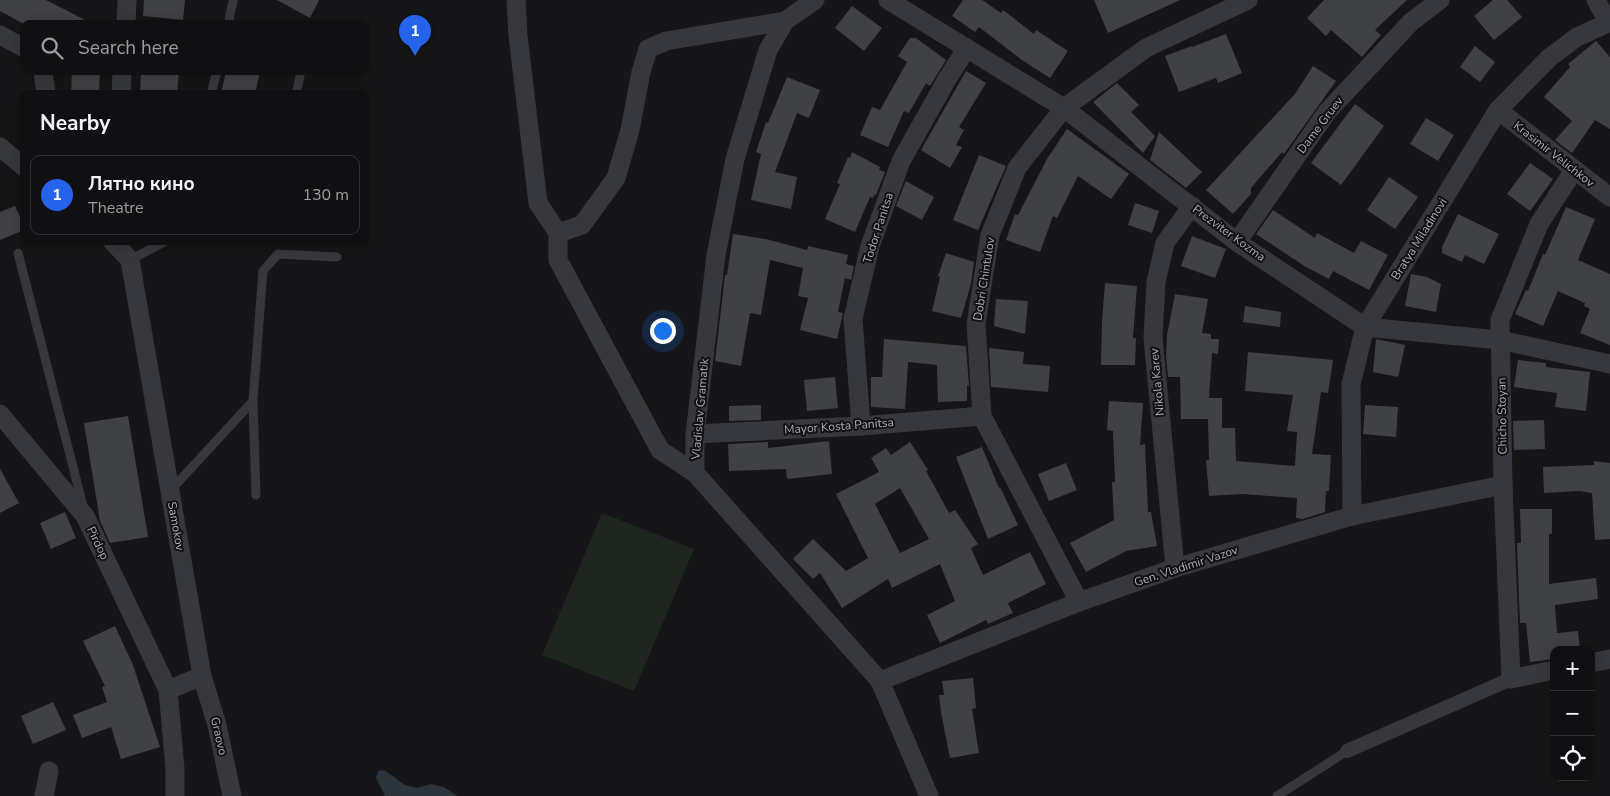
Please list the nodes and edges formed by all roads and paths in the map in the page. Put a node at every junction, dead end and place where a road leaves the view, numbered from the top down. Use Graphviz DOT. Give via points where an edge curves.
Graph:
graph roads {
  1 [pos="127,0"];
  2 [pos="516,0"];
  3 [pos="814,0"];
  4 [pos="888,0"];
  5 [pos="1248,0"];
  6 [pos="1440,0"];
  7 [pos="1596,0"];
  8 [pos="233,1"];
  9 [pos="126,20"];
  10 [pos="229,20"];
  11 [pos="785,21"];
  12 [pos="1609,22"];
  13 [pos="0,35"];
  14 [pos="20,46"];
  15 [pos="967,48"];
  16 [pos="44,75"];
  17 [pos="122,75"];
  18 [pos="215,75"];
  19 [pos="300,76"];
  20 [pos="45,90"];
  21 [pos="120,90"];
  22 [pos="212,90"];
  23 [pos="297,90"];
  24 [pos="1064,108"];
  25 [pos="1498,110"];
  26 [pos="0,147"];
  27 [pos="20,164"];
  28 [pos="1574,170"];
  29 [pos="1610,197"];
  30 [pos="1192,206"];
  31 [pos="558,233"];
  32 [pos="1237,242"];
  33 [pos="116,245"];
  34 [pos="158,245"];
  35 [pos="18,253"];
  36 [pos="337,257"];
  37 [pos="130,260"];
  38 [pos="1365,327"];
  39 [pos="1500,340"];
  40 [pos="1610,364"];
  41 [pos="253,401"];
  42 [pos="0,414"];
  43 [pos="982,416"];
  44 [pos="862,426"];
  45 [pos="695,434"];
  46 [pos="695,473"];
  47 [pos="1503,485"];
  48 [pos="170,491"];
  49 [pos="256,495"];
  50 [pos="85,516"];
  51 [pos="1352,516"];
  52 [pos="1175,568"];
  53 [pos="1079,602"];
  54 [pos="1610,659"];
  55 [pos="1595,662"];
  56 [pos="1550,671"];
  57 [pos="202,676"];
  58 [pos="1511,679"];
  59 [pos="880,681"];
  60 [pos="168,690"];
  61 [pos="1347,751"];
  62 [pos="49,771"];
  63 [pos="44,796"];
  64 [pos="175,796"];
  65 [pos="232,796"];
  66 [pos="929,796"];
  67 [pos="1277,796"];
  1 -- 9 [label="street"];
  2 -- 31 [label="street" via="538,203"];
  3 -- 11 [label="street, Vladislav Gramatik"];
  4 -- 15 [label="street, Prezviter Kozma"];
  5 -- 24 [label="street, Dobri Chintulov" via="1146,48"];
  6 -- 32 [label="street, Dame Gruev" via="1410,22 1327,112"];
  7 -- 12 [label="street"];
  8 -- 10 [label="lane"];
  11 -- 31 [label="street" via="666,41 648,48 616,178 582,225"];
  11 -- 45 [label="street, Vladislav Gramatik" via="768,50 735,159 716,255"];
  12 -- 25 [label="street, Bratya Miladinovi" via="1577,37 1550,58"];
  13 -- 14 [label="street"];
  15 -- 24 [label="street, Prezviter Kozma"];
  15 -- 44 [label="street, Todor Panitsa" via="901,161 870,246 853,319"];
  16 -- 20 [label="street"];
  17 -- 21 [label="street"];
  18 -- 22 [label="lane"];
  19 -- 23 [label="lane"];
  24 -- 30 [label="street, Prezviter Kozma"];
  24 -- 43 [label="street, Dobri Chintulov" via="1017,168 990,235 976,324"];
  25 -- 28 [label="street, Krasimir Velichkov"];
  25 -- 38 [label="street, Bratya Miladinovi"];
  26 -- 27 [label="street"];
  28 -- 29 [label="street, Krasimir Velichkov"];
  28 -- 39 [label="street, Chicho Stoyan" via="1539,224 1500,320"];
  30 -- 32 [label="street, Prezviter Kozma"];
  30 -- 52 [label="street, Nikola Karev" via="1165,243 1156,282 1153,338"];
  31 -- 46 [label="street" via="558,260 660,450"];
  32 -- 38 [label="street, Prezviter Kozma"];
  33 -- 37 [label="street"];
  34 -- 37 [label="lane"];
  35 -- 50 [label="lane"];
  36 -- 41 [label="lane" via="278,254 263,271"];
  37 -- 48 [label="street, Samokov"];
  38 -- 39 [label="street, Prezviter Kozma"];
  38 -- 51 [label="street, Bratya Miladinovi" via="1351,384"];
  39 -- 40 [label="street, Prezviter Kozma"];
  39 -- 47 [label="street, Chicho Stoyan"];
  41 -- 48 [label="lane"];
  41 -- 49 [label="lane"];
  42 -- 50 [label="street, Pirdop"];
  43 -- 44 [label="street, Mayor Kosta Panitsa"];
  43 -- 53 [label="street, Dobri Chintulov"];
  44 -- 45 [label="street, Mayor Kosta Panitsa"];
  45 -- 46 [label="street, Vladislav Gramatik"];
  46 -- 59 [label="street, Vladislav Gramatik"];
  47 -- 51 [label="street, Gen. Vladimir Vazov"];
  47 -- 58 [label="street, Chicho Stoyan"];
  48 -- 57 [label="street, Samokov"];
  50 -- 60 [label="street, Pirdop"];
  51 -- 52 [label="street, Gen. Vladimir Vazov"];
  52 -- 53 [label="street, Gen. Vladimir Vazov"];
  53 -- 59 [label="street, Gen. Vladimir Vazov"];
  54 -- 55 [label="street"];
  56 -- 58 [label="street"];
  57 -- 60 [label="street"];
  57 -- 65 [label="street, Graovo" via="217,725"];
  58 -- 61 [label="street"];
  59 -- 66 [label="street, Vladislav Gramatik"];
  60 -- 64 [label="street"];
  61 -- 67 [label="lane"];
  62 -- 63 [label="street"];
}
